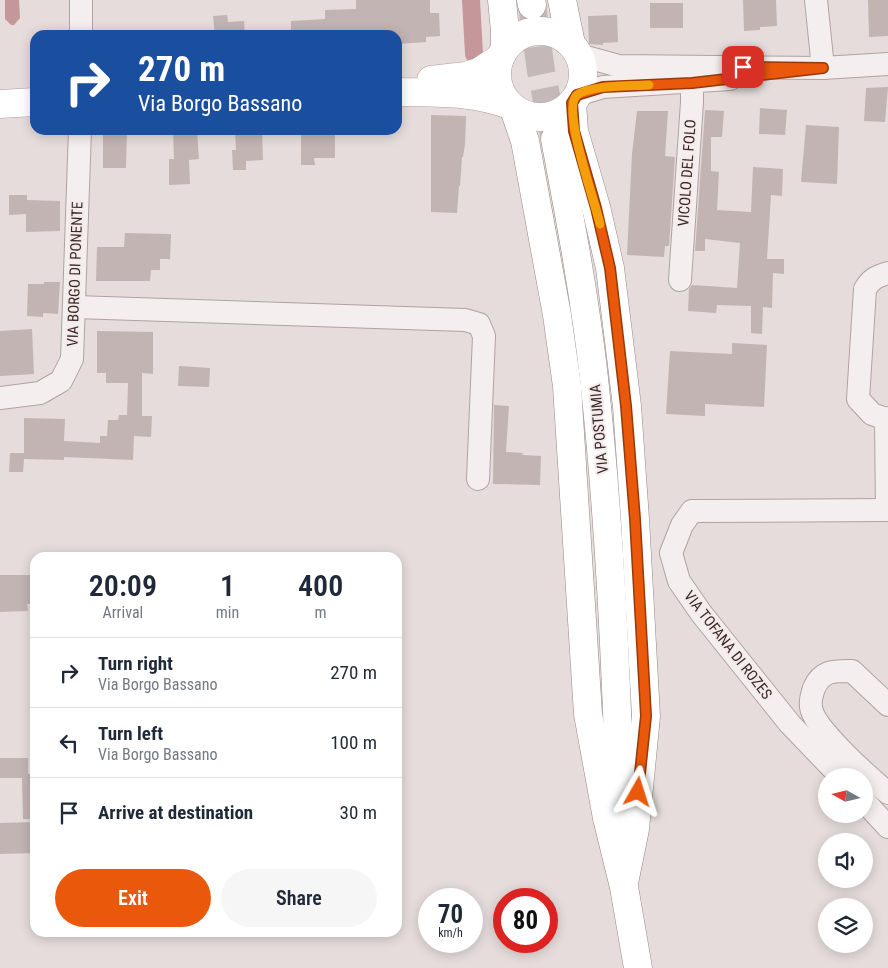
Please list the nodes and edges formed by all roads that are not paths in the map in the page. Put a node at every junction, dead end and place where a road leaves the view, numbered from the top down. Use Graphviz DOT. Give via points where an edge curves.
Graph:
graph roads {
  1 [pos="81,0"];
  2 [pos="502,0"];
  3 [pos="562,0"];
  4 [pos="816,0"];
  5 [pos="81,30"];
  6 [pos="575,49"];
  7 [pos="502,53"];
  8 [pos="888,64"];
  9 [pos="823,68"];
  10 [pos="692,74"];
  11 [pos="402,83"];
  12 [pos="402,92"];
  13 [pos="574,99"];
  14 [pos="30,102"];
  15 [pos="0,104"];
  16 [pos="512,107"];
  17 [pos="80,135"];
  18 [pos="555,139"];
  19 [pos="888,274"];
  20 [pos="680,280"];
  21 [pos="75,307"];
  22 [pos="0,398"];
  23 [pos="887,418"];
  24 [pos="478,479"];
  25 [pos="887,510"];
  26 [pos="888,704"];
  27 [pos="832,768"];
  28 [pos="888,793"];
  29 [pos="873,811"];
  30 [pos="888,827"];
  31 [pos="624,887"];
  32 [pos="625,968"];
  33 [pos="638,968"];
  1 -- 5 [label="street"];
  2 -- 7 [label="main road" via="505,31"];
  3 -- 6 [label="main road"];
  4 -- 9 [label="street"];
  6 -- 7 [label="main road" via="561,36 537,31 514,39"];
  6 -- 10 [label="street" via="619,66"];
  6 -- 13 [label="main road" via="583,80"];
  7 -- 11 [label="main road" via="479,72 466,76"];
  7 -- 16 [label="main road" via="497,78 501,93"];
  8 -- 9 [label="street"];
  9 -- 10 [label="street"];
  10 -- 13 [label="street" via="603,87"];
  10 -- 20 [label="street, VICOLO DEL FOLO"];
  12 -- 16 [label="main road" via="480,96"];
  13 -- 16 [label="main road" via="562,111 550,116 526,115"];
  13 -- 31 [label="main road" via="574,131 610,268 635,519 646,716 635,829"];
  14 -- 15 [label="main road"];
  16 -- 31 [label="main road" via="525,142 562,351 588,714 607,818"];
  17 -- 21 [label="street, VIA BORGO DI PONENTE"];
  18 -- 31 [label="main road, VIA POSTUMIA" via="578,259 603,473"];
  19 -- 23 [label="street" via="870,281 865,289 858,399 872,414"];
  21 -- 22 [label="street, VIA BORGO DI PONENTE" via="72,359 61,381 40,393"];
  21 -- 24 [label="street" via="465,320 479,324 484,336"];
  23 -- 25 [label="street"];
  25 -- 27 [label="street, VIA TOFANA DI ROZES" via="692,511 682,525 671,552 679,581 701,613 790,724"];
  26 -- 28 [label="street" via="852,671 840,671 818,678 810,707 814,717 856,766"];
  29 -- 30 [label="street"];
  31 -- 32 [label="main road"];
  31 -- 33 [label="main road"];
}
